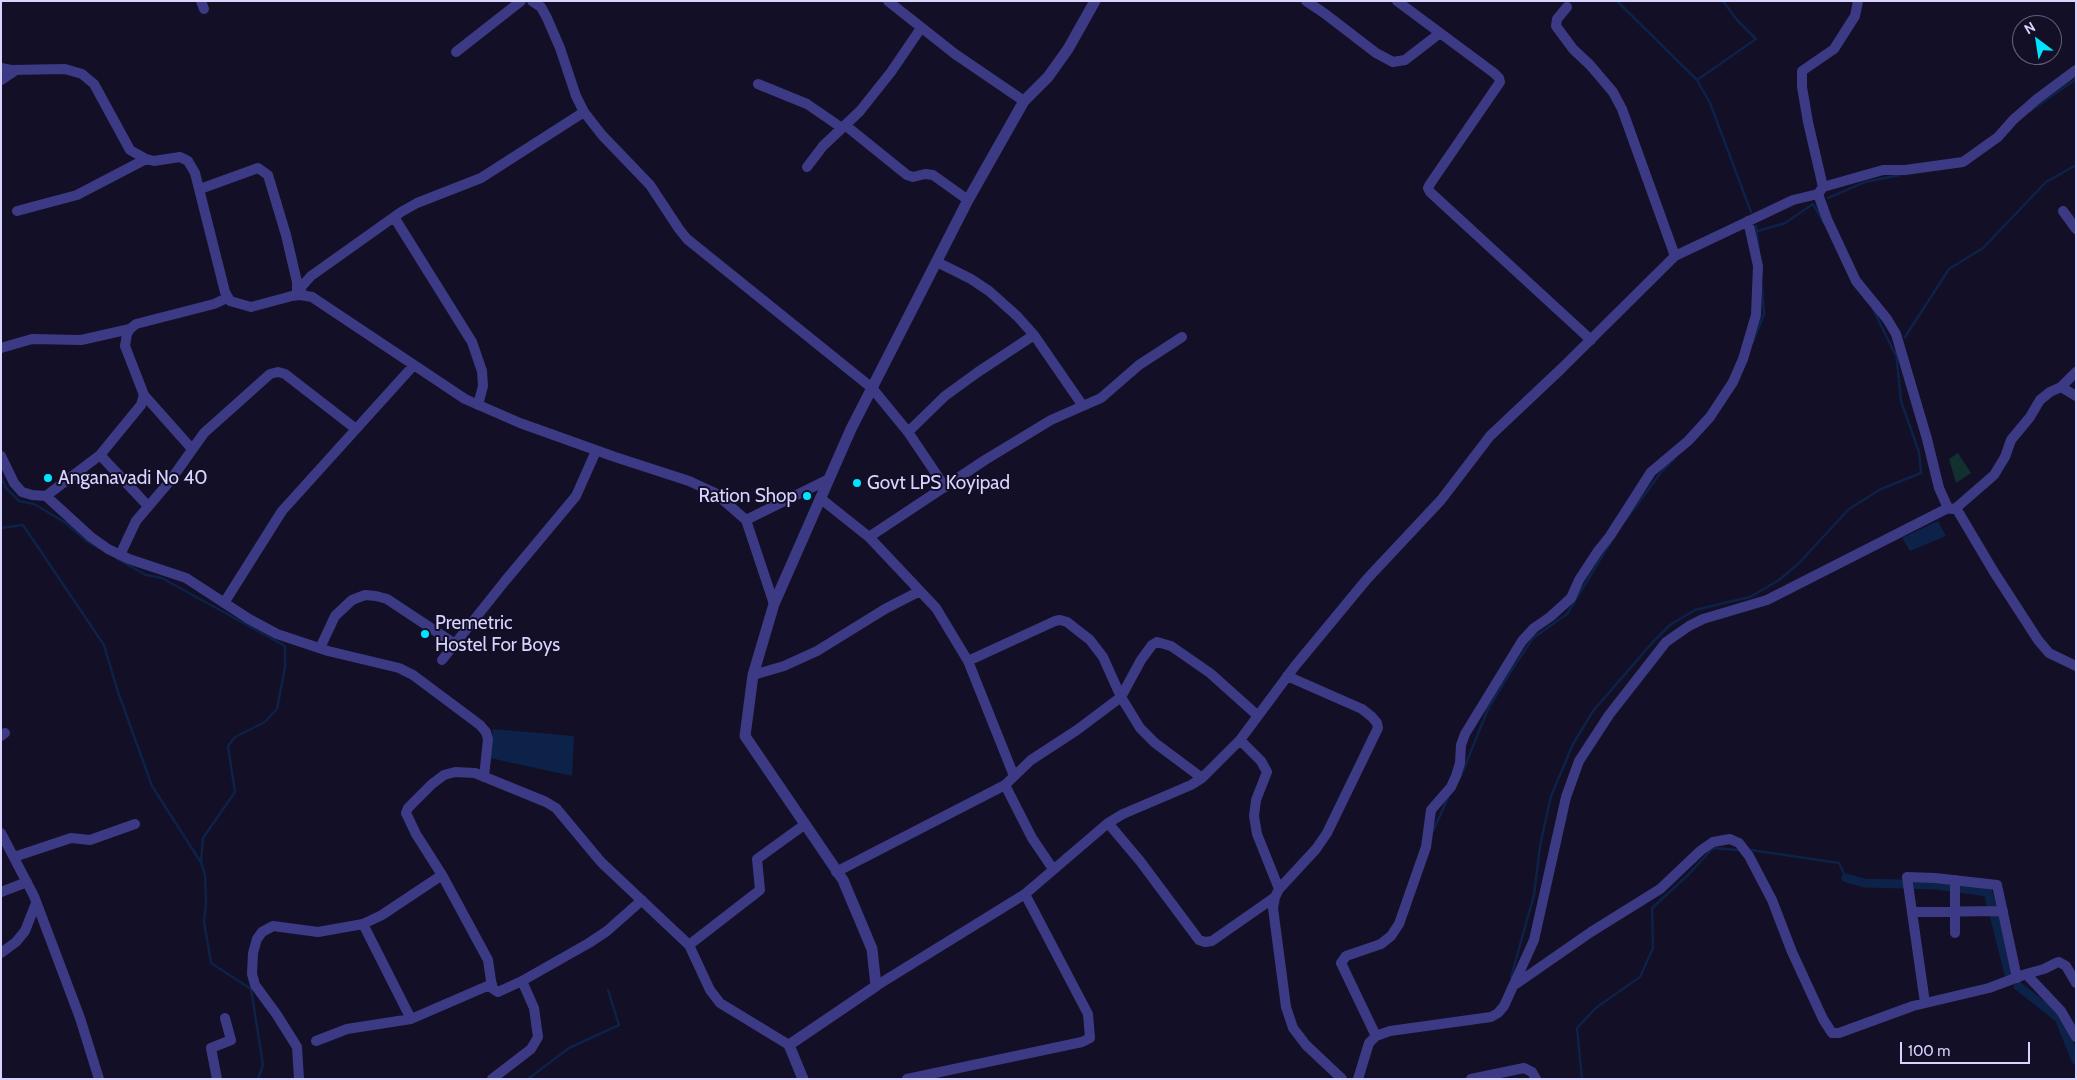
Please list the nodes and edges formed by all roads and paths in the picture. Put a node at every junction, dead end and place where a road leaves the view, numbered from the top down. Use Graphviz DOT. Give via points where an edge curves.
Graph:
graph roads {
  1 [pos="521,1"];
  2 [pos="532,1"];
  3 [pos="888,1"];
  4 [pos="1095,1"];
  5 [pos="1306,1"];
  6 [pos="1397,1"];
  7 [pos="1858,1"];
  8 [pos="1567,7"];
  9 [pos="920,28"];
  10 [pos="1440,33"];
  11 [pos="456,52"];
  12 [pos="1,68"];
  13 [pos="16,70"];
  14 [pos="2076,70"];
  15 [pos="1,80"];
  16 [pos="758,84"];
  17 [pos="1024,102"];
  18 [pos="584,112"];
  19 [pos="843,127"];
  20 [pos="146,160"];
  21 [pos="807,167"];
  22 [pos="200,189"];
  23 [pos="1821,190"];
  24 [pos="968,200"];
  25 [pos="17,211"];
  26 [pos="2063,211"];
  27 [pos="394,217"];
  28 [pos="1748,221"];
  29 [pos="2076,229"];
  30 [pos="1675,256"];
  31 [pos="937,262"];
  32 [pos="299,295"];
  33 [pos="227,298"];
  34 [pos="130,329"];
  35 [pos="1034,335"];
  36 [pos="1182,337"];
  37 [pos="1591,340"];
  38 [pos="1,348"];
  39 [pos="413,366"];
  40 [pos="2076,372"];
  41 [pos="2061,387"];
  42 [pos="872,388"];
  43 [pos="144,395"];
  44 [pos="2076,396"];
  45 [pos="478,405"];
  46 [pos="1083,406"];
  47 [pos="356,429"];
  48 [pos="908,432"];
  49 [pos="192,449"];
  50 [pos="596,451"];
  51 [pos="100,455"];
  52 [pos="1,456"];
  53 [pos="829,479"];
  54 [pos="945,487"];
  55 [pos="46,496"];
  56 [pos="820,498"];
  57 [pos="148,506"];
  58 [pos="1952,508"];
  59 [pos="746,520"];
  60 [pos="869,537"];
  61 [pos="120,555"];
  62 [pos="920,591"];
  63 [pos="224,603"];
  64 [pos="774,604"];
  65 [pos="455,644"];
  66 [pos="320,648"];
  67 [pos="442,660"];
  68 [pos="968,661"];
  69 [pos="2076,666"];
  70 [pos="753,675"];
  71 [pos="1287,676"];
  72 [pos="1121,697"];
  73 [pos="1258,716"];
  74 [pos="1240,740"];
  75 [pos="1014,776"];
  76 [pos="484,777"];
  77 [pos="1202,778"];
  78 [pos="1005,785"];
  79 [pos="1108,823"];
  80 [pos="135,824"];
  81 [pos="804,826"];
  82 [pos="1,833"];
  83 [pos="14,857"];
  84 [pos="1053,869"];
  85 [pos="836,872"];
  86 [pos="442,874"];
  87 [pos="1955,880"];
  88 [pos="27,882"];
  89 [pos="1,892"];
  90 [pos="1277,893"];
  91 [pos="1025,894"];
  92 [pos="642,900"];
  93 [pos="36,903"];
  94 [pos="2003,911"];
  95 [pos="1913,912"];
  96 [pos="1955,912"];
  97 [pos="363,924"];
  98 [pos="1955,934"];
  99 [pos="689,945"];
  100 [pos="1,953"];
  101 [pos="2021,976"];
  102 [pos="522,981"];
  103 [pos="492,984"];
  104 [pos="1515,984"];
  105 [pos="2076,984"];
  106 [pos="876,986"];
  107 [pos="1926,1003"];
  108 [pos="225,1018"];
  109 [pos="410,1019"];
  110 [pos="1376,1036"];
  111 [pos="2076,1037"];
  112 [pos="316,1041"];
  113 [pos="789,1045"];
  114 [pos="99,1079"];
  115 [pos="217,1079"];
  116 [pos="299,1079"];
  117 [pos="492,1079"];
  118 [pos="803,1079"];
  119 [pos="907,1079"];
  120 [pos="1342,1079"];
  121 [pos="1358,1079"];
  122 [pos="1471,1079"];
  123 [pos="1536,1079"];
  1 -- 11 [label="street"];
  2 -- 18 [label="street" via="541,7 547,18"];
  3 -- 9 [label="street"];
  4 -- 17 [label="street" via="1068,49"];
  5 -- 10 [label="street" via="1393,62 1405,60"];
  6 -- 10 [label="street"];
  7 -- 23 [label="street" via="1856,16 1834,49 1802,71 1802,87"];
  8 -- 30 [label="street" via="1557,19 1556,26 1618,100"];
  9 -- 17 [label="street"];
  9 -- 19 [label="street" via="891,72"];
  10 -- 37 [label="street" via="1494,73 1500,82 1428,188 1441,204"];
  12 -- 13 [label="street"];
  13 -- 15 [label="street"];
  13 -- 20 [label="street" via="65,68 82,74 94,84 130,150"];
  14 -- 23 [label="street" via="2012,120 1998,137 1963,162 1883,170"];
  16 -- 19 [label="street" via="794,97"];
  17 -- 24 [label="street"];
  18 -- 27 [label="street" via="481,178 418,203"];
  18 -- 42 [label="street" via="650,185 687,239"];
  19 -- 21 [label="street"];
  19 -- 24 [label="street" via="907,175 929,174"];
  20 -- 22 [label="street" via="184,159 193,167"];
  20 -- 25 [label="street" via="77,195"];
  22 -- 32 [label="street" via="258,168 268,175"];
  22 -- 33 [label="street"];
  23 -- 28 [label="street"];
  23 -- 58 [label="street" via="1827,219 1856,280 1896,334 1939,488"];
  24 -- 31 [label="street"];
  26 -- 29 [label="street"];
  27 -- 32 [label="street" via="311,276"];
  27 -- 45 [label="street" via="472,342 482,371 483,386"];
  28 -- 30 [label="street"];
  28 -- 110 [label="street" via="1758,266 1756,315 1733,382 1710,417 1688,441 1651,472 1593,558 1571,598 1522,641 1465,734 1456,776 1432,810 1426,847 1399,924 1381,944 1350,954 1341,963"];
  30 -- 37 [label="street"];
  31 -- 35 [label="street" via="989,291"];
  31 -- 42 [label="street"];
  32 -- 33 [label="street" via="252,306 237,304"];
  32 -- 39 [label="street" via="312,297"];
  33 -- 34 [label="street" via="136,324"];
  34 -- 38 [label="street" via="80,340 32,339"];
  34 -- 43 [label="street" via="125,346"];
  35 -- 46 [label="street"];
  35 -- 48 [label="street" via="946,396"];
  36 -- 46 [label="street" via="1139,365 1100,398"];
  37 -- 71 [label="street" via="1490,436 1441,500 1367,579"];
  39 -- 45 [label="street"];
  39 -- 47 [label="street"];
  40 -- 41 [label="street"];
  41 -- 44 [label="street"];
  41 -- 58 [label="street" via="2040,400 2011,440 1994,475"];
  42 -- 48 [label="street"];
  42 -- 53 [label="street"];
  43 -- 49 [label="street"];
  43 -- 51 [label="street" via="132,418"];
  45 -- 50 [label="street"];
  46 -- 54 [label="street" via="1051,420"];
  47 -- 49 [label="street" via="285,374 274,372 211,427"];
  47 -- 63 [label="street" via="282,511"];
  48 -- 54 [label="street"];
  49 -- 57 [label="street"];
  50 -- 59 [label="street" via="715,493"];
  50 -- 65 [label="street" via="576,496"];
  51 -- 55 [label="street"];
  51 -- 57 [label="street"];
  52 -- 55 [label="street" via="14,484 22,492"];
  53 -- 56 [label="street"];
  53 -- 59 [label="street"];
  54 -- 60 [label="street"];
  55 -- 61 [label="street" via="91,537"];
  56 -- 60 [label="street"];
  56 -- 64 [label="street"];
  57 -- 61 [label="street" via="136,521"];
  58 -- 69 [label="street" via="2038,640 2049,653"];
  58 -- 104 [label="street" via="1767,600 1703,619 1666,642 1608,715 1579,761 1566,797 1534,940"];
  59 -- 64 [label="street"];
  60 -- 62 [label="street"];
  61 -- 63 [label="street" via="186,578"];
  62 -- 68 [label="street" via="936,608"];
  62 -- 70 [label="street" via="817,651"];
  63 -- 66 [label="street" via="276,634"];
  64 -- 70 [label="street"];
  65 -- 66 [label="street" via="388,599 370,595 358,596 342,608"];
  65 -- 67 [label="street"];
  66 -- 76 [label="street" via="413,674 480,725 488,739"];
  68 -- 72 [label="street" via="1060,620 1075,627 1103,657"];
  68 -- 75 [label="street"];
  70 -- 81 [label="street" via="745,736"];
  71 -- 73 [label="street"];
  71 -- 90 [label="street" via="1362,710 1377,723 1378,728 1327,833"];
  72 -- 73 [label="street" via="1152,645 1163,642 1210,673"];
  72 -- 75 [label="street" via="1031,760"];
  72 -- 77 [label="street" via="1140,728"];
  73 -- 74 [label="street"];
  74 -- 77 [label="street"];
  74 -- 90 [label="street" via="1261,761 1267,772 1256,800 1254,816"];
  75 -- 78 [label="street"];
  76 -- 86 [label="street" via="466,772 444,775 408,808 408,820"];
  76 -- 92 [label="street" via="556,808 601,862"];
  77 -- 79 [label="street"];
  78 -- 84 [label="street" via="1032,838"];
  78 -- 85 [label="street"];
  79 -- 84 [label="street"];
  79 -- 90 [label="street" via="1199,940 1212,941"];
  80 -- 83 [label="street" via="90,840 70,838"];
  81 -- 85 [label="street"];
  81 -- 99 [label="street" via="756,858 760,890"];
  82 -- 83 [label="street"];
  83 -- 88 [label="street"];
  84 -- 91 [label="street"];
  85 -- 106 [label="street" via="872,949"];
  86 -- 97 [label="street" via="382,915"];
  86 -- 103 [label="street" via="488,960"];
  87 -- 94 [label="street" via="1997,885"];
  87 -- 95 [label="street" via="1907,877"];
  87 -- 96 [label="street"];
  88 -- 89 [label="street"];
  88 -- 93 [label="street"];
  90 -- 120 [label="street" via="1274,908 1278,958 1293,1028"];
  91 -- 106 [label="street"];
  91 -- 119 [label="street" via="1088,1014 1090,1038"];
  92 -- 99 [label="street"];
  92 -- 102 [label="street" via="607,932"];
  93 -- 100 [label="street" via="25,932"];
  93 -- 114 [label="street" via="80,1018"];
  94 -- 96 [label="street"];
  94 -- 101 [label="street"];
  95 -- 96 [label="street"];
  95 -- 107 [label="street"];
  96 -- 98 [label="street"];
  97 -- 109 [label="street"];
  97 -- 116 [label="street" via="318,932 273,926 257,939 252,974 255,985 297,1047"];
  99 -- 113 [label="street" via="710,990 720,1003"];
  101 -- 105 [label="street" via="2058,962 2066,966"];
  101 -- 107 [label="street" via="1989,988"];
  101 -- 111 [label="street" via="2061,1011"];
  102 -- 103 [label="street" via="498,992"];
  102 -- 117 [label="street" via="534,1008 538,1037 531,1049"];
  103 -- 109 [label="street"];
  104 -- 107 [label="street" via="1660,889 1713,842 1730,839 1739,843 1749,856 1832,1033"];
  104 -- 110 [label="street" via="1504,1006 1491,1016 1390,1031"];
  106 -- 113 [label="street"];
  108 -- 115 [label="street" via="231,1040 211,1048"];
  109 -- 112 [label="street" via="347,1029"];
  110 -- 121 [label="street" via="1368,1043"];
  113 -- 118 [label="street"];
  122 -- 123 [label="street" via="1524,1068"];
}
